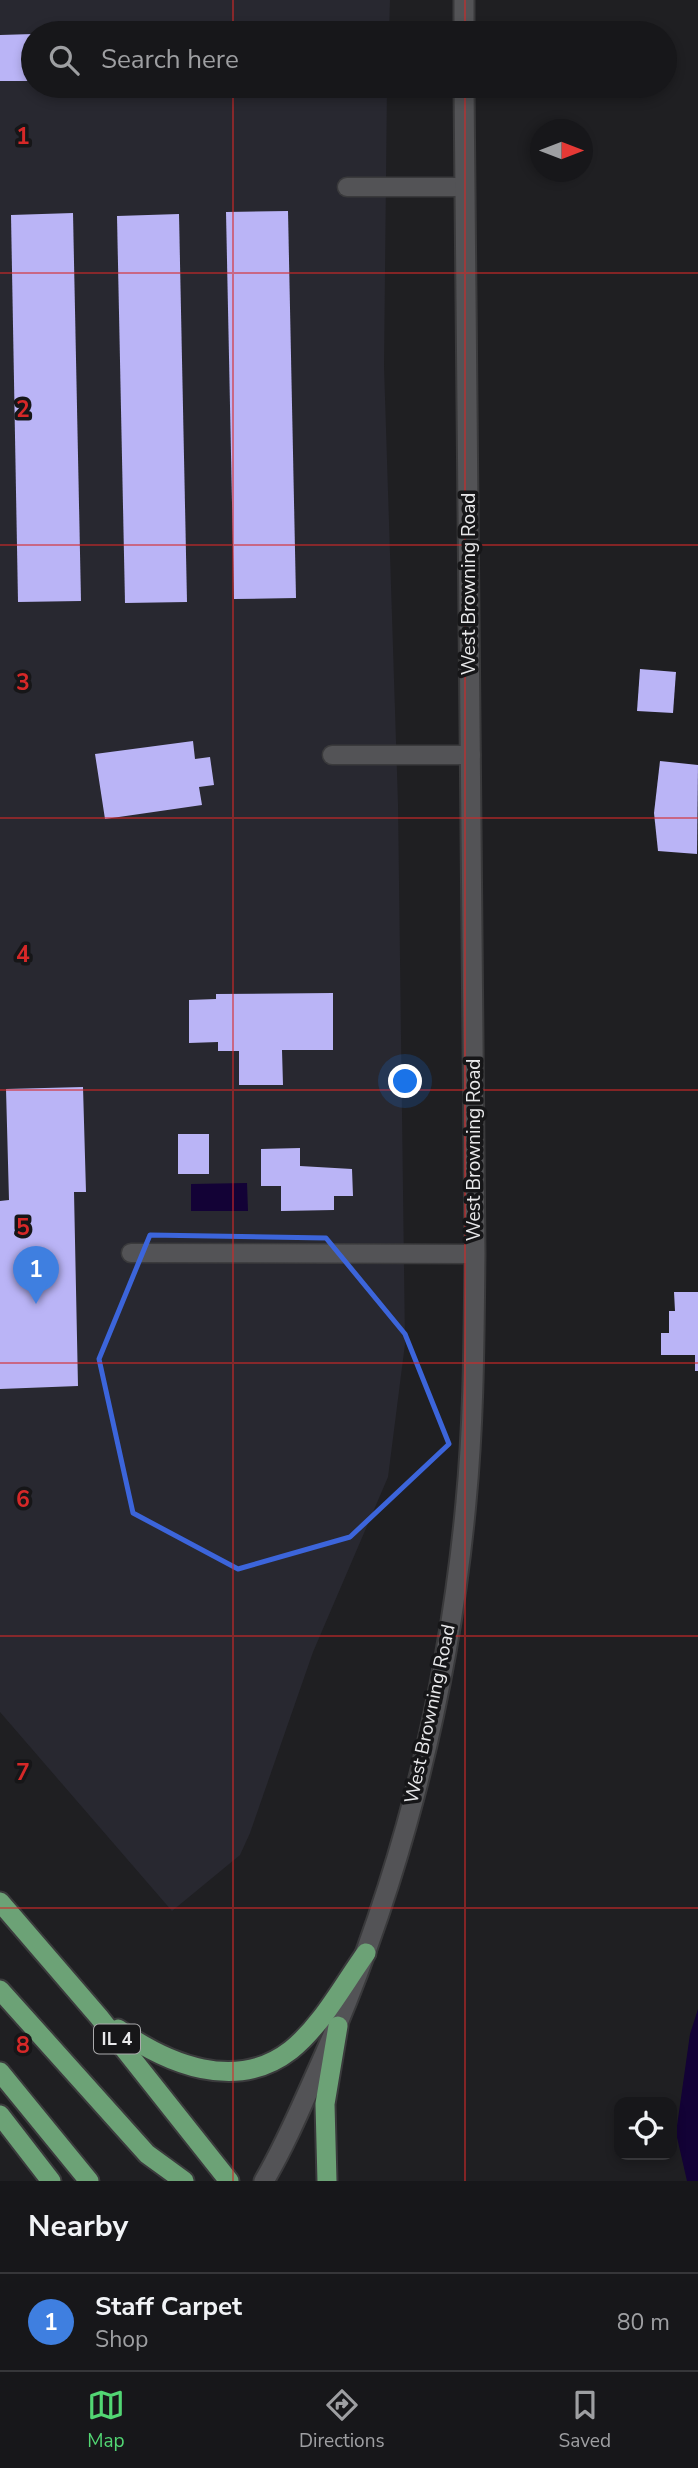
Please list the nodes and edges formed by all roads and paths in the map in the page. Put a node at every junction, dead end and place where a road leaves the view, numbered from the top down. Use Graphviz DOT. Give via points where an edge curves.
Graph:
graph roads {
  1 [pos="464,0"];
  2 [pos="464,21"];
  3 [pos="464,98"];
  4 [pos="347,187"];
  5 [pos="465,187"];
  6 [pos="332,755"];
  7 [pos="471,755"];
  8 [pos="131,1252"];
  9 [pos="475,1254"];
  10 [pos="0,1902"];
  11 [pos="366,1953"];
  12 [pos="0,1990"];
  13 [pos="99,2017"];
  14 [pos="338,2026"];
  15 [pos="0,2072"];
  16 [pos="0,2115"];
  17 [pos="51,2181"];
  18 [pos="89,2181"];
  19 [pos="184,2181"];
  20 [pos="229,2181"];
  21 [pos="264,2181"];
  22 [pos="327,2181"];
  1 -- 2 [label="street"];
  3 -- 5 [label="street, West Browning Road"];
  4 -- 5 [label="lane"];
  5 -- 7 [label="street, West Browning Road"];
  6 -- 7 [label="lane"];
  7 -- 9 [label="street, West Browning Road"];
  8 -- 9 [label="lane"];
  9 -- 11 [label="street, West Browning Road" via="471,1442 456,1586 405,1830"];
  10 -- 13 [label="highway, IL 4"];
  11 -- 13 [label="highway" via="320,2019 290,2050 243,2071 218,2072 176,2062 145,2048"];
  11 -- 14 [label="street, West Browning Road"];
  12 -- 19 [label="highway" via="147,2154"];
  13 -- 20 [label="highway, IL 4"];
  14 -- 21 [label="street, West Browning Road"];
  14 -- 22 [label="highway" via="325,2104"];
  15 -- 18 [label="highway"];
  16 -- 17 [label="highway"];
}
